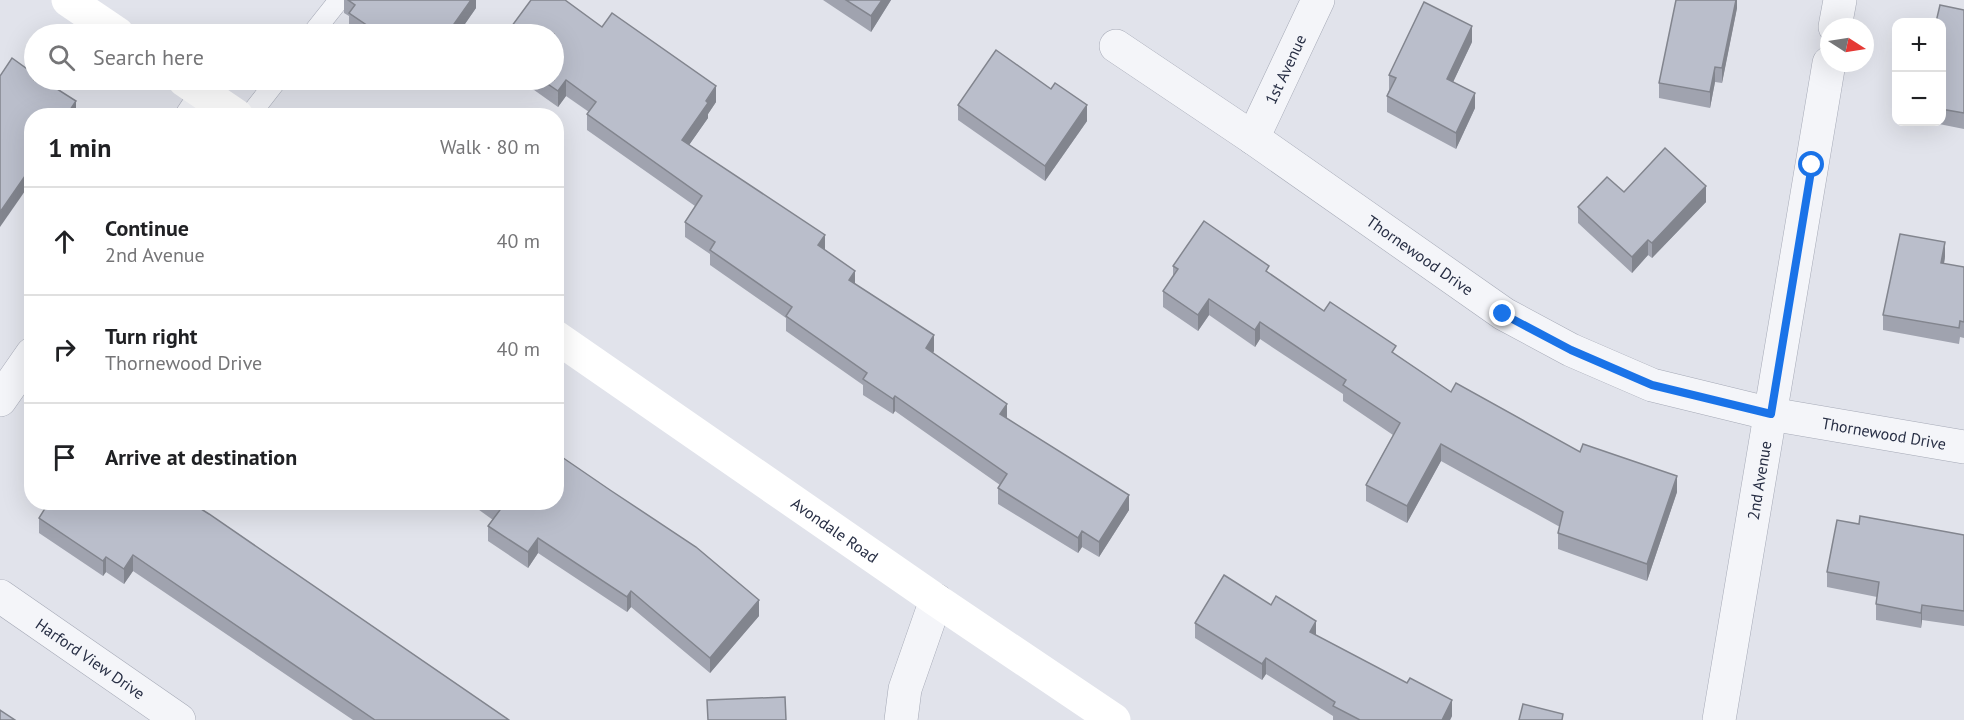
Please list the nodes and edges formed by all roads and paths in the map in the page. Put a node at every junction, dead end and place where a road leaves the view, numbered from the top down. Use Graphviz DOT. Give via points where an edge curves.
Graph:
graph roads {
  1 [pos="68,0"];
  2 [pos="339,0"];
  3 [pos="1318,0"];
  4 [pos="1840,0"];
  5 [pos="1837,18"];
  6 [pos="103,24"];
  7 [pos="320,24"];
  8 [pos="1116,46"];
  9 [pos="1828,72"];
  10 [pos="269,90"];
  11 [pos="194,96"];
  12 [pos="220,108"];
  13 [pos="255,108"];
  14 [pos="1252,138"];
  15 [pos="564,343"];
  16 [pos="24,366"];
  17 [pos="0,400"];
  18 [pos="1771,414"];
  19 [pos="1964,447"];
  20 [pos="0,596"];
  21 [pos="936,600"];
  22 [pos="179,720"];
  23 [pos="901,720"];
  24 [pos="1114,720"];
  25 [pos="1719,720"];
  1 -- 6 [label="street"];
  2 -- 7 [label="lane"];
  3 -- 14 [label="street, 1st Avenue"];
  4 -- 5 [label="street"];
  8 -- 14 [label="street, Thornewood Drive"];
  9 -- 18 [label="street, 2nd Avenue"];
  10 -- 13 [label="lane"];
  11 -- 12 [label="street"];
  14 -- 18 [label="street, Thornewood Drive" via="1503,314 1571,350 1652,385"];
  15 -- 21 [label="street, Avondale Road"];
  16 -- 17 [label="street"];
  18 -- 19 [label="street, Thornewood Drive"];
  18 -- 25 [label="street, 2nd Avenue"];
  20 -- 22 [label="street, Harford View Drive"];
  21 -- 23 [label="street" via="905,690"];
  21 -- 24 [label="street, Avondale Road"];
}
